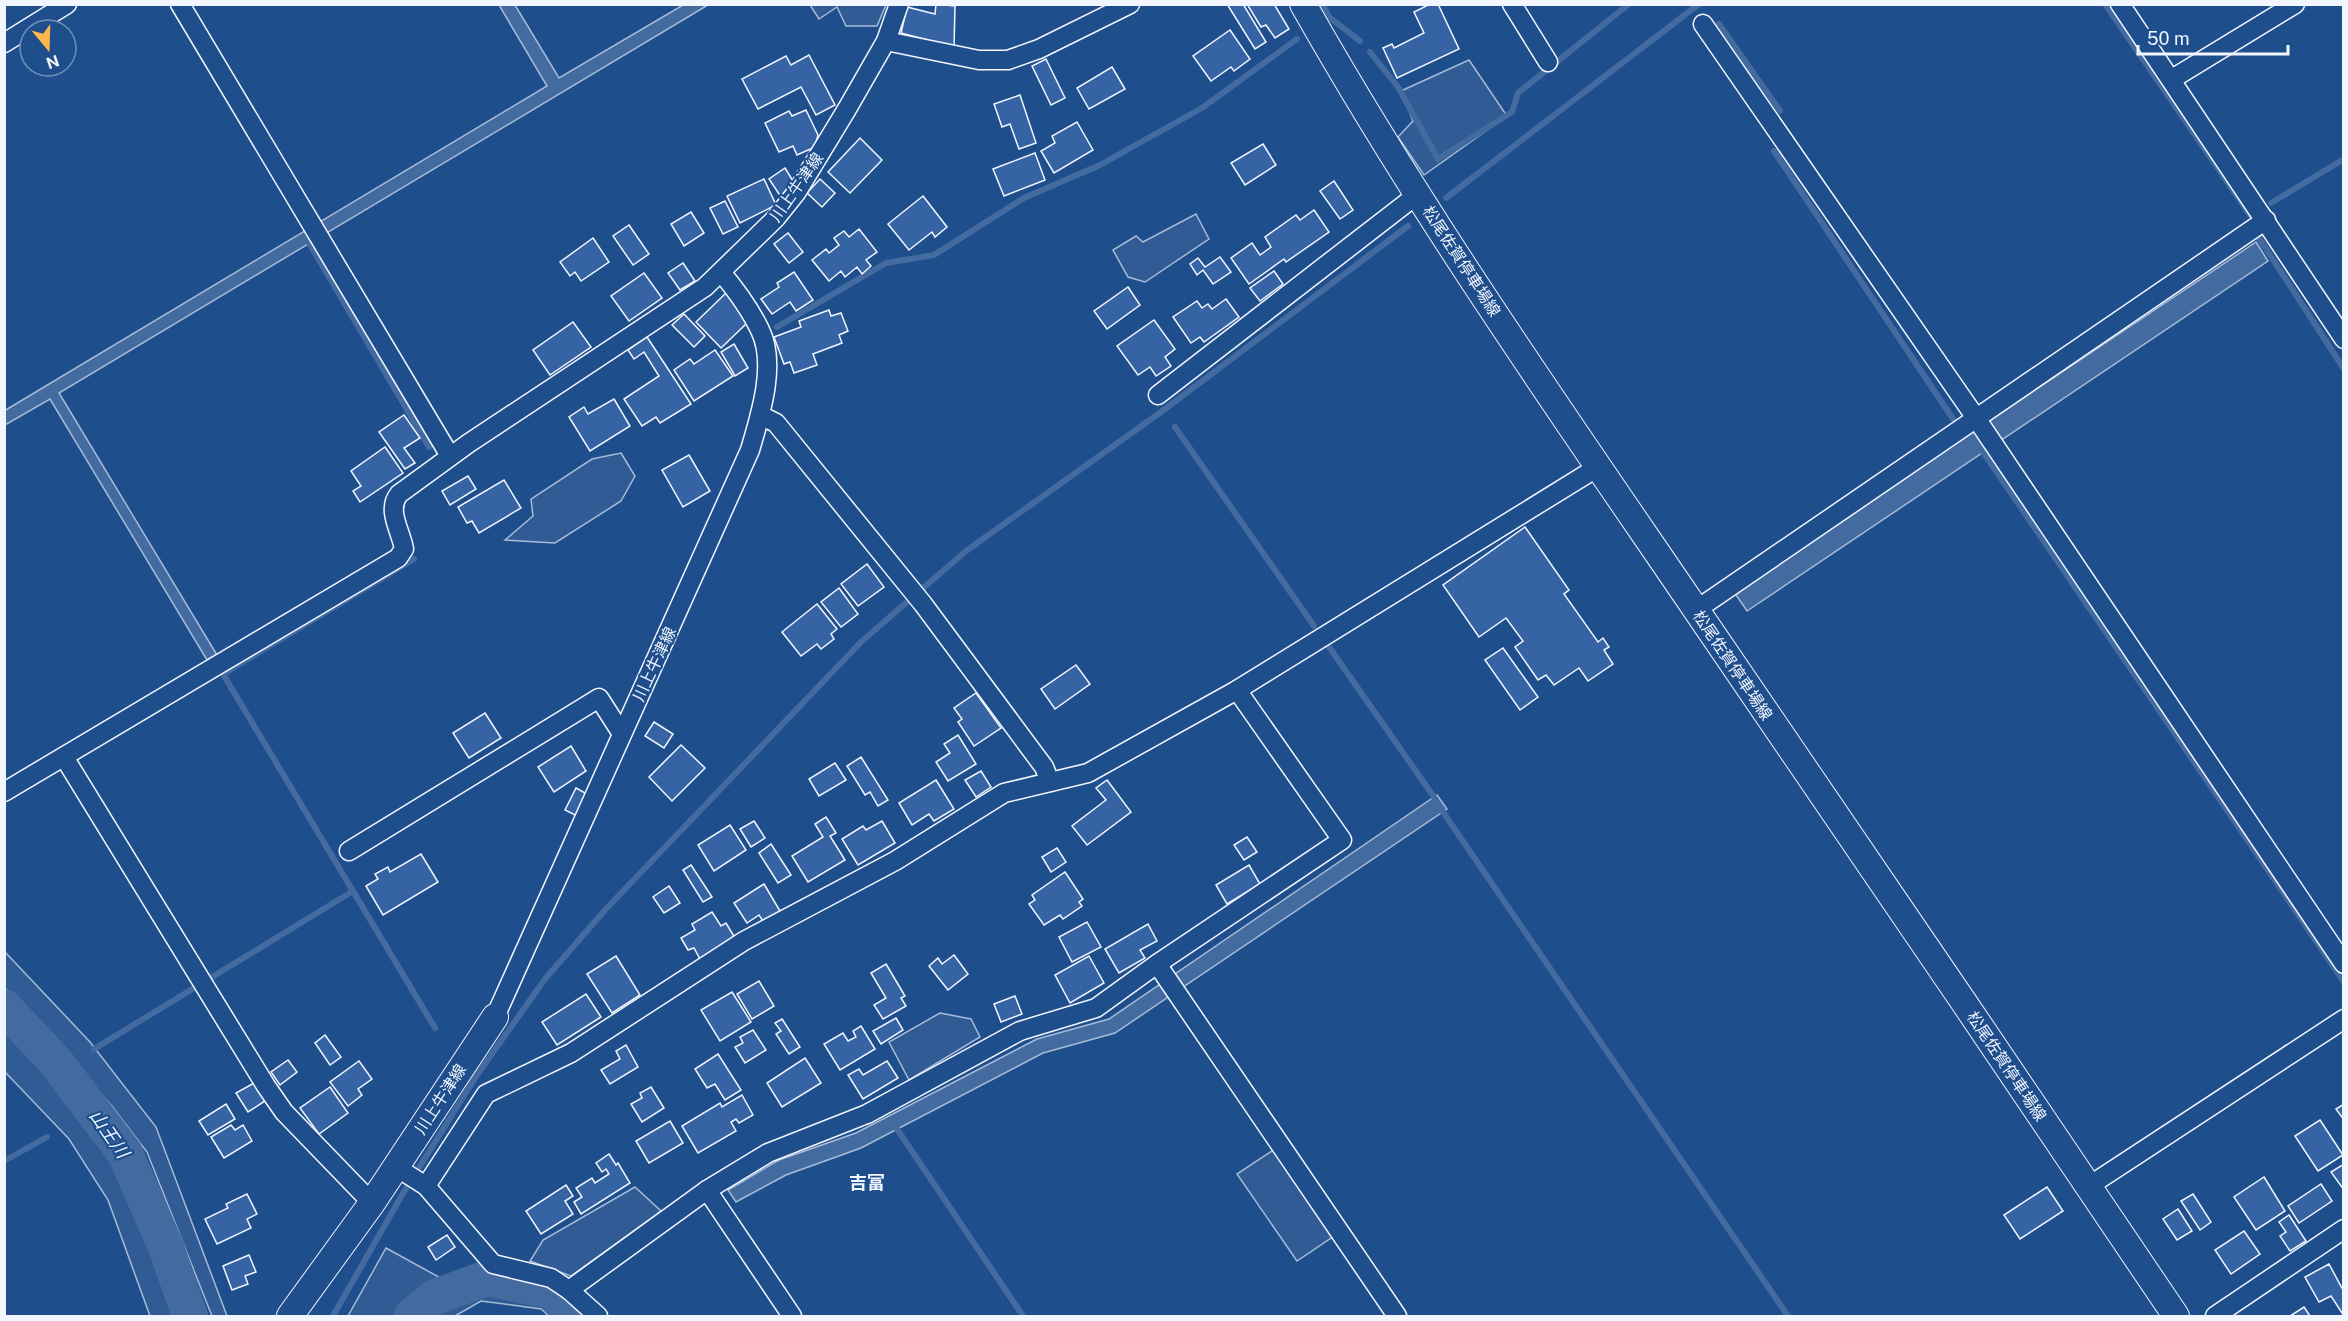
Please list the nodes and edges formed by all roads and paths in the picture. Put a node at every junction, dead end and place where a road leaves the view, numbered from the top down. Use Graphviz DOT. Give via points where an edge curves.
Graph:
graph roads {
  1 [pos="67,4"];
  2 [pos="180,4"];
  3 [pos="898,4"];
  4 [pos="1130,4"];
  5 [pos="1304,4"];
  6 [pos="1512,4"];
  7 [pos="2120,4"];
  8 [pos="2295,4"];
  9 [pos="1703,24"];
  10 [pos="886,41"];
  11 [pos="4,42"];
  12 [pos="1548,62"];
  13 [pos="2172,80"];
  14 [pos="1418,194"];
  15 [pos="2266,220"];
  16 [pos="722,272"];
  17 [pos="2343,339"];
  18 [pos="1158,395"];
  19 [pos="760,415"];
  20 [pos="1977,420"];
  21 [pos="450,456"];
  22 [pos="1598,466"];
  23 [pos="1695,610"];
  24 [pos="1237,690"];
  25 [pos="622,734"];
  26 [pos="64,757"];
  27 [pos="1050,782"];
  28 [pos="4,792"];
  29 [pos="349,851"];
  30 [pos="2343,963"];
  31 [pos="1160,969"];
  32 [pos="495,1017"];
  33 [pos="2343,1019"];
  34 [pos="396,1167"];
  35 [pos="426,1186"];
  36 [pos="2089,1186"];
  37 [pos="706,1190"];
  38 [pos="372,1203"];
  39 [pos="2343,1229"];
  40 [pos="569,1290"];
  41 [pos="290,1317"];
  42 [pos="598,1317"];
  43 [pos="792,1317"];
  44 [pos="1397,1317"];
  45 [pos="2176,1317"];
  46 [pos="2215,1317"];
  1 -- 11 [label="street"];
  2 -- 21 [label="street"];
  3 -- 10 [label="street, 川上牛津線"];
  4 -- 10 [label="street" via="1008,60 979,60"];
  5 -- 14 [label="main road, 松尾佐賀停車場線"];
  6 -- 12 [label="street"];
  7 -- 13 [label="street"];
  8 -- 13 [label="street"];
  9 -- 20 [label="street"];
  10 -- 16 [label="street, 川上牛津線" via="796,193"];
  13 -- 15 [label="street"];
  14 -- 18 [label="street"];
  14 -- 22 [label="main road, 松尾佐賀停車場線"];
  15 -- 17 [label="street"];
  15 -- 20 [label="street"];
  16 -- 19 [label="street, 川上牛津線" via="762,332 767,363"];
  16 -- 21 [label="street"];
  19 -- 25 [label="street, 川上牛津線" via="746,460"];
  19 -- 27 [label="street" via="776,423 922,604 1044,767"];
  20 -- 23 [label="street"];
  20 -- 30 [label="street"];
  21 -- 26 [label="street" via="393,501 405,549 398,558"];
  22 -- 23 [label="main road, 松尾佐賀停車場線"];
  22 -- 24 [label="street"];
  23 -- 36 [label="main road, 松尾佐賀停車場線"];
  24 -- 27 [label="street" via="1088,773"];
  24 -- 31 [label="street" via="1342,840"];
  25 -- 29 [label="street" via="599,698"];
  25 -- 32 [label="street, 川上牛津線"];
  26 -- 28 [label="street"];
  26 -- 38 [label="street" via="266,1086 284,1112"];
  27 -- 35 [label="street" via="1004,793 895,861 744,941 571,1053 486,1094"];
  31 -- 37 [label="street" via="1096,1008 1020,1031 867,1114 768,1153"];
  31 -- 44 [label="street"];
  32 -- 34 [label="main road, 川上牛津線"];
  33 -- 36 [label="street"];
  34 -- 35 [label="street"];
  34 -- 38 [label="main road, 川上牛津線"];
  35 -- 40 [label="street" via="493,1264 551,1278"];
  36 -- 45 [label="main road, 松尾佐賀停車場線"];
  37 -- 40 [label="street"];
  37 -- 43 [label="street"];
  38 -- 41 [label="main road, 川上牛津線"];
  39 -- 46 [label="street"];
  40 -- 42 [label="street"];
}
